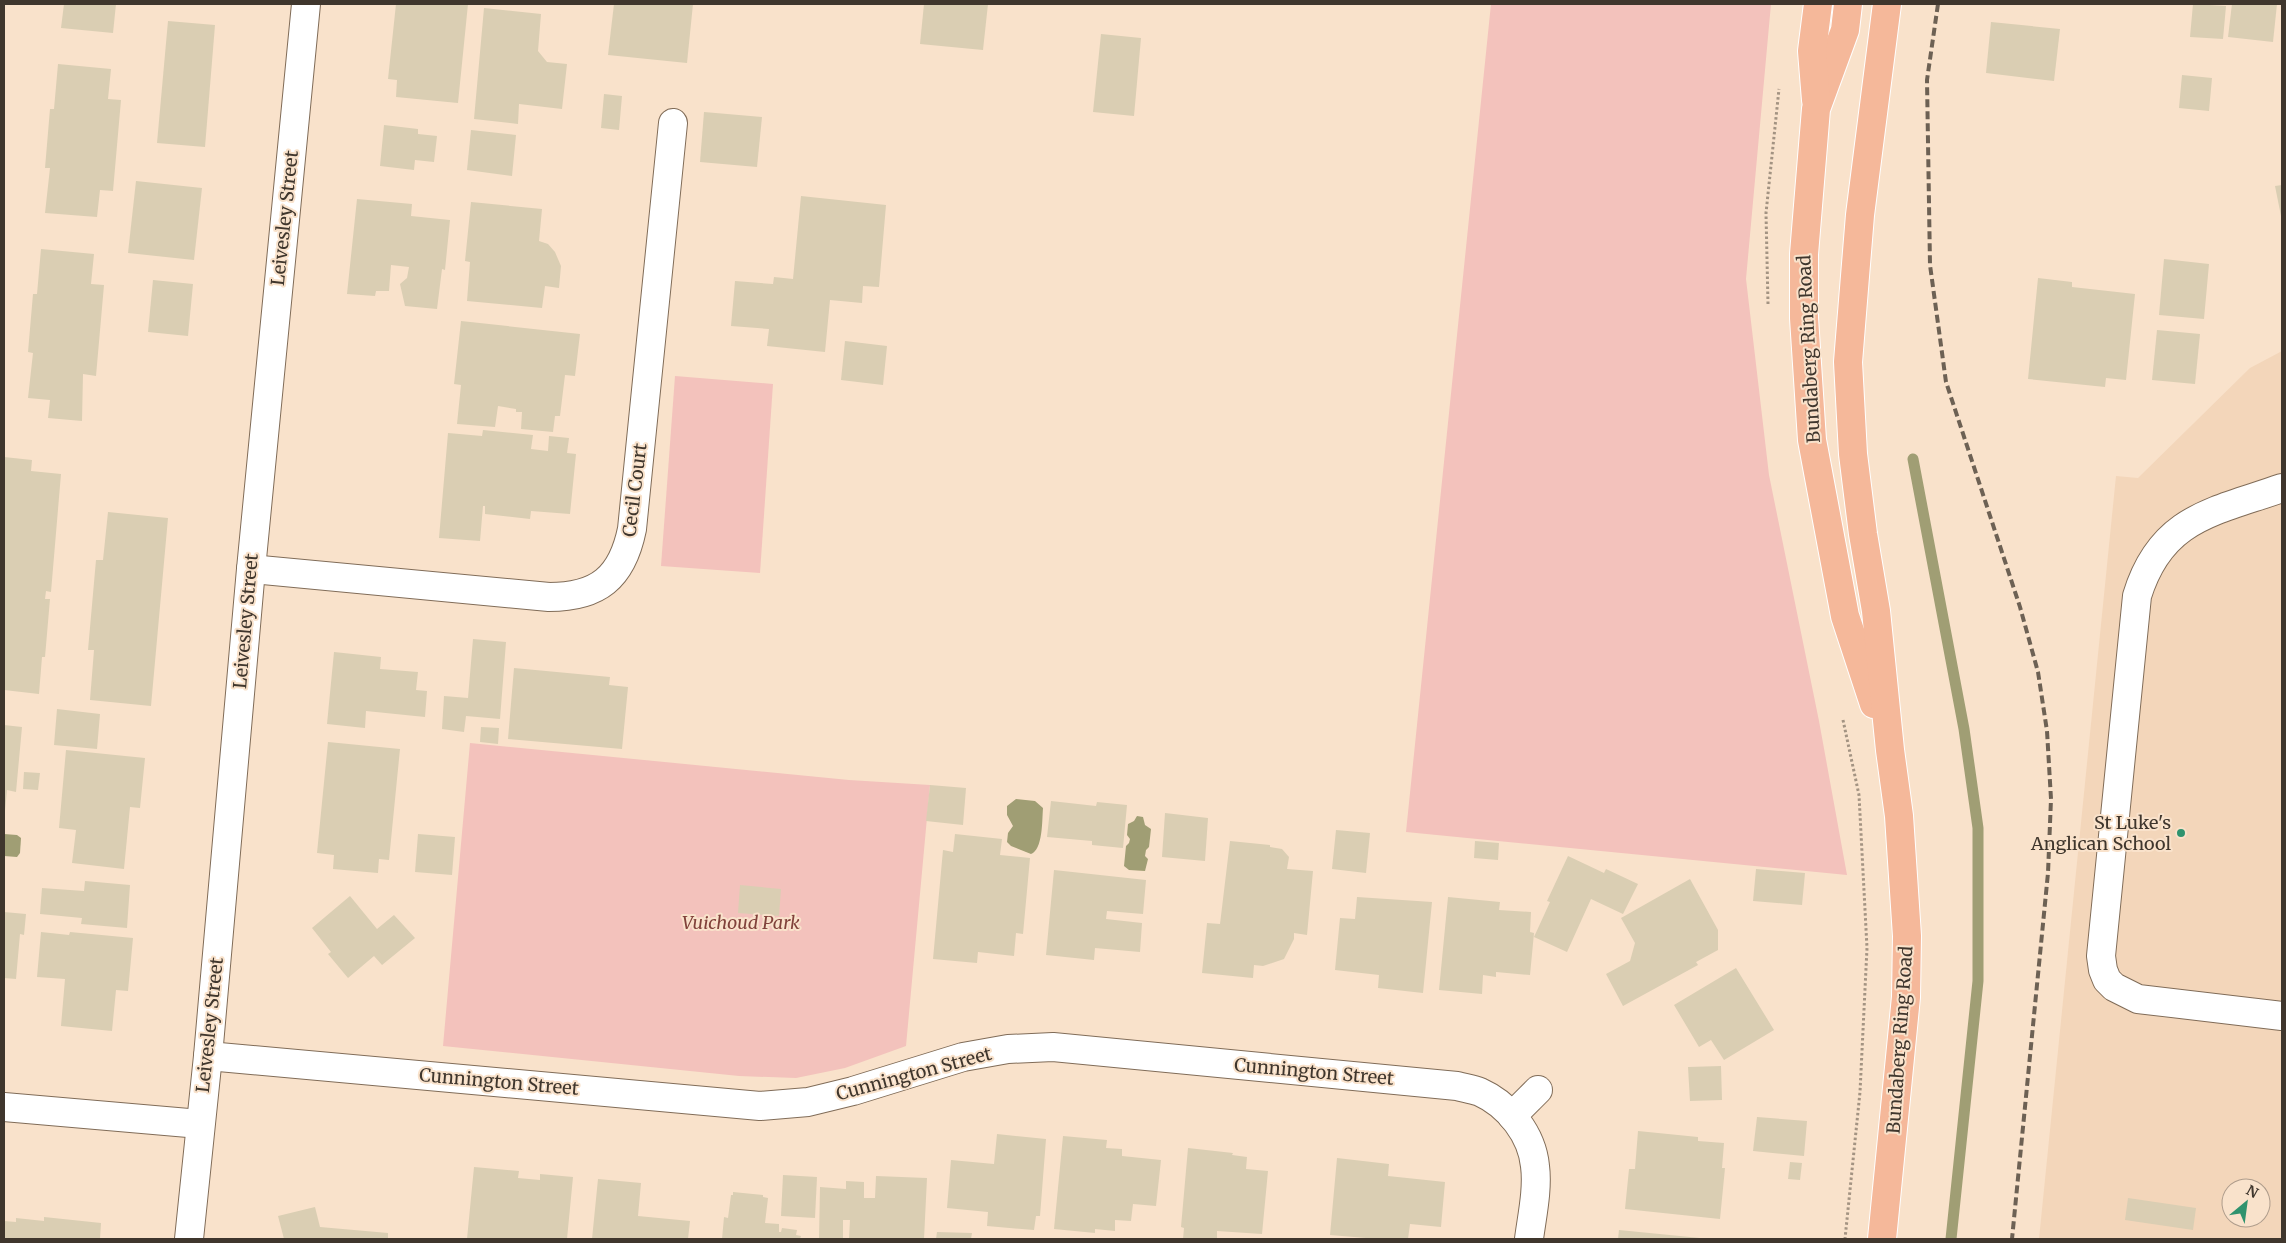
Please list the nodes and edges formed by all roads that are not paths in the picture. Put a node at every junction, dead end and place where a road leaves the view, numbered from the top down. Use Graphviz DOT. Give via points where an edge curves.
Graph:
graph roads {
  1 [pos="306,4"];
  2 [pos="1818,4"];
  3 [pos="1848,4"];
  4 [pos="1887,4"];
  5 [pos="1816,109"];
  6 [pos="673,123"];
  7 [pos="2282,488"];
  8 [pos="251,570"];
  9 [pos="1890,750"];
  10 [pos="2282,1016"];
  11 [pos="208,1056"];
  12 [pos="1538,1090"];
  13 [pos="4,1107"];
  14 [pos="1512,1116"];
  15 [pos="200,1124"];
  16 [pos="189,1239"];
  17 [pos="1529,1239"];
  18 [pos="1882,1239"];
  1 -- 8 [label="street, Leivesley Street"];
  2 -- 5 [label="main road" via="1812,51"];
  3 -- 5 [label="main road, Bundaberg Ring Road" via="1845,30"];
  4 -- 9 [label="main road, Bundaberg Ring Road" via="1860,215 1848,362 1853,454 1876,611"];
  5 -- 9 [label="main road, Bundaberg Ring Road" via="1804,254 1804,318 1812,440 1845,616"];
  6 -- 8 [label="street, Cecil Court" via="632,529 628,545 607,580 572,597 550,597"];
  7 -- 10 [label="street" via="2196,518 2167,542 2144,575 2136,604 2101,956 2103,970 2114,988 2138,1000"];
  8 -- 11 [label="street, Leivesley Street"];
  9 -- 18 [label="main road, Bundaberg Ring Road" via="1900,825 1907,945 1906,997"];
  11 -- 14 [label="street, Cunnington Street" via="760,1106 808,1102 853,1091 963,1056 1053,1047 1457,1086 1480,1092"];
  11 -- 15 [label="street, Leivesley Street"];
  12 -- 14 [label="street"];
  13 -- 15 [label="street"];
  14 -- 17 [label="street, Cunnington Street" via="1533,1149 1536,1168"];
  15 -- 16 [label="street, Leivesley Street"];
}
